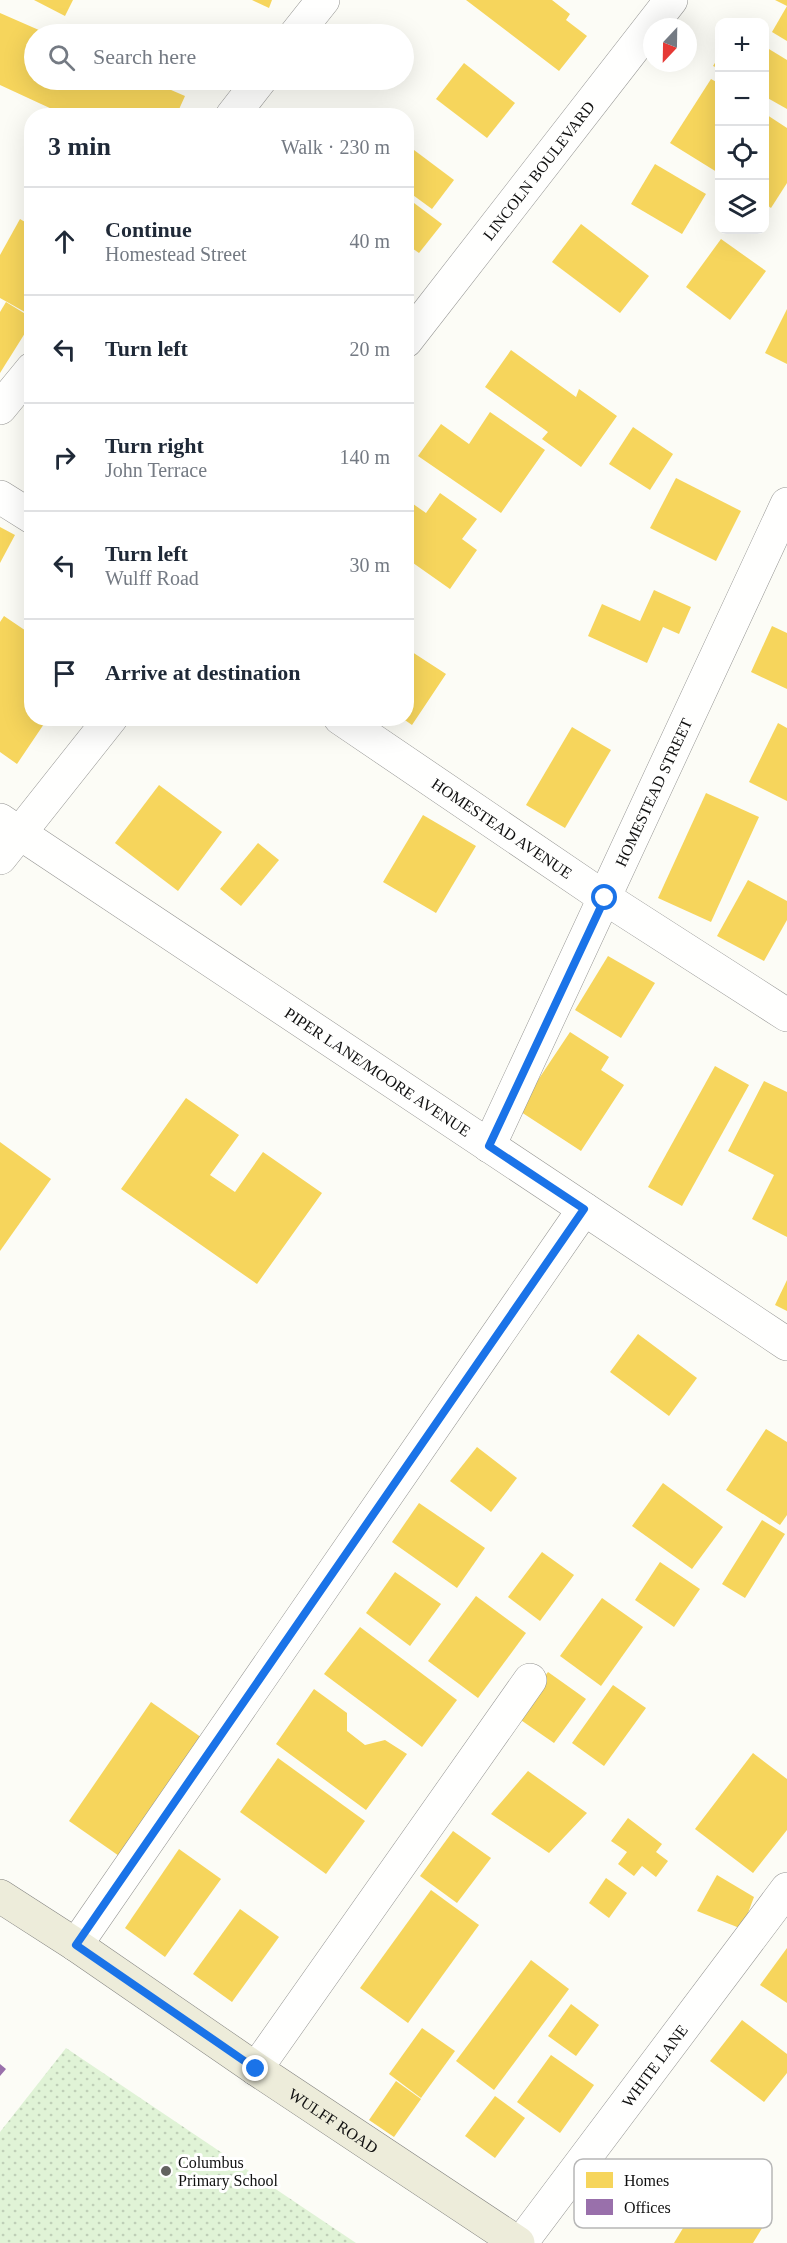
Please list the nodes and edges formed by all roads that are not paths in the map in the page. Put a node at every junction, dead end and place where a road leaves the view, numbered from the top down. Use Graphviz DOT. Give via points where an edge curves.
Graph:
graph roads {
  1 [pos="323,0"];
  2 [pos="671,0"];
  3 [pos="304,24"];
  4 [pos="252,90"];
  5 [pos="238,108"];
  6 [pos="414,331"];
  7 [pos="24,379"];
  8 [pos="0,408"];
  9 [pos="0,497"];
  10 [pos="787,504"];
  11 [pos="24,512"];
  12 [pos="104,726"];
  13 [pos="352,726"];
  14 [pos="6,837"];
  15 [pos="605,898"];
  16 [pos="787,1015"];
  17 [pos="489,1146"];
  18 [pos="584,1209"];
  19 [pos="787,1344"];
  20 [pos="530,1680"];
  21 [pos="787,1889"];
  22 [pos="0,1896"];
  23 [pos="76,1945"];
  24 [pos="256,2069"];
  25 [pos="583,2159"];
  26 [pos="574,2171"];
  27 [pos="520,2243"];
  1 -- 3 [label="street"];
  2 -- 6 [label="street, LINCOLN BOULEVARD"];
  4 -- 5 [label="street"];
  7 -- 8 [label="street"];
  9 -- 11 [label="street"];
  10 -- 15 [label="street, HOMESTEAD STREET"];
  12 -- 14 [label="street"];
  13 -- 15 [label="street, HOMESTEAD AVENUE"];
  14 -- 17 [label="street, PIPER LANE/MOORE AVENUE"];
  15 -- 16 [label="street, HOMESTEAD AVENUE"];
  15 -- 17 [label="street, HOMESTEAD STREET"];
  17 -- 18 [label="street, PIPER LANE/MOORE AVENUE"];
  18 -- 19 [label="street, PIPER LANE/MOORE AVENUE"];
  18 -- 23 [label="street"];
  20 -- 24 [label="street"];
  21 -- 25 [label="street, WHITE LANE"];
  22 -- 23 [label="main road, WULFF ROAD"];
  23 -- 24 [label="main road, WULFF ROAD"];
  24 -- 27 [label="main road, WULFF ROAD"];
  26 -- 27 [label="street, WHITE LANE"];
}
